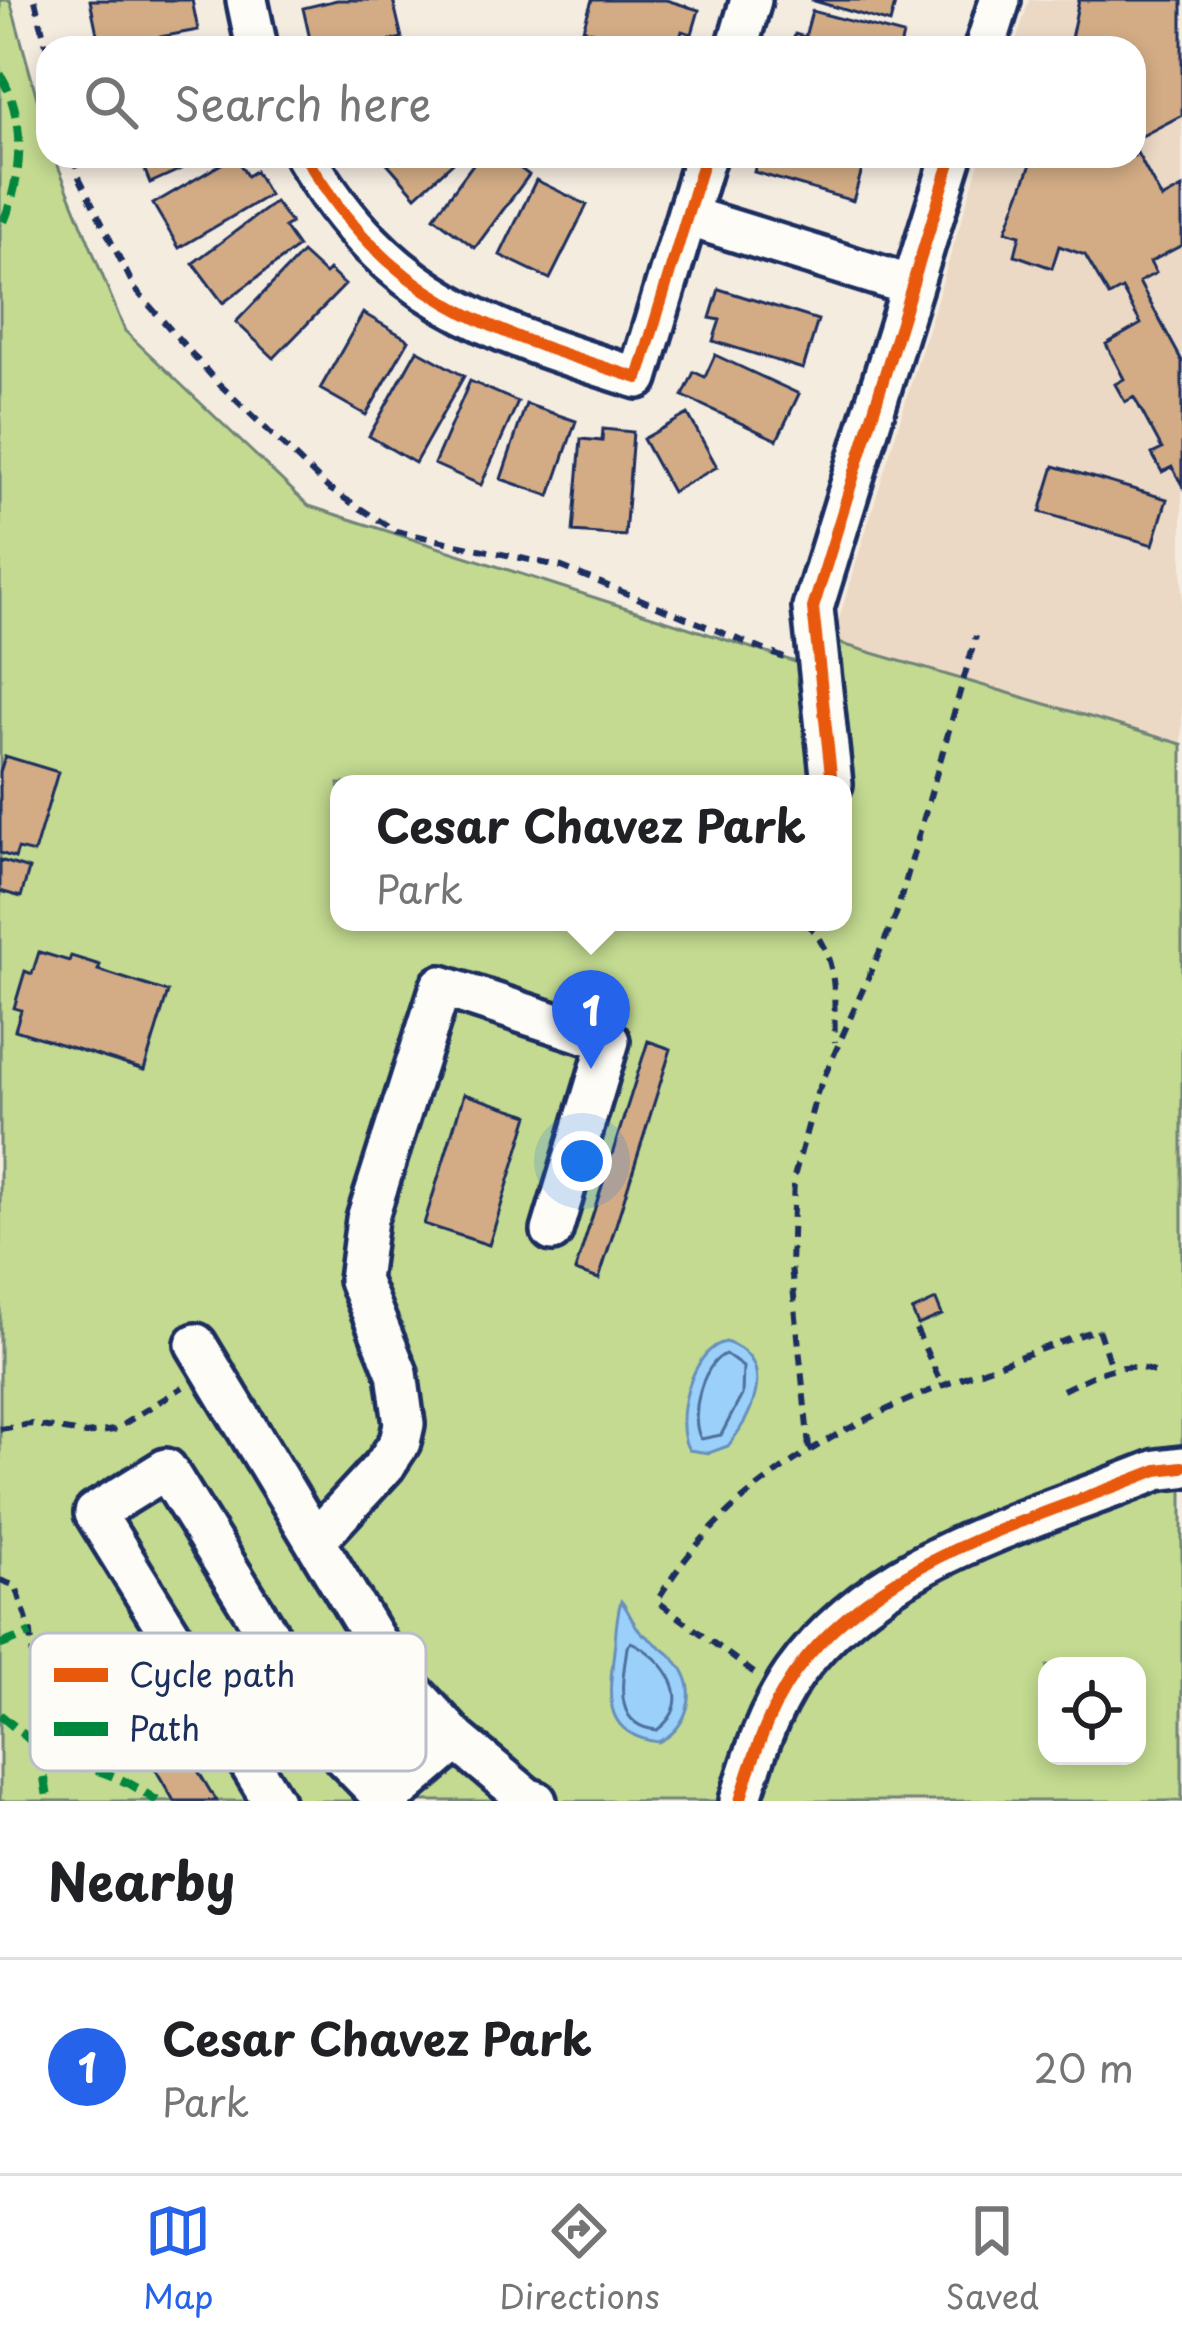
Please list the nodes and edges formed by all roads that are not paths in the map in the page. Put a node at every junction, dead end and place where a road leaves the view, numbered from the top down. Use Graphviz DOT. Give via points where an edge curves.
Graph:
graph roads {
  1 [pos="247,0"];
  2 [pos="751,0"];
  3 [pos="1000,0"];
  4 [pos="254,36"];
  5 [pos="740,36"];
  6 [pos="989,36"];
  7 [pos="313,168"];
  8 [pos="701,168"];
  9 [pos="948,168"];
  10 [pos="687,216"];
  11 [pos="912,286"];
  12 [pos="831,775"];
  13 [pos="552,1231"];
  14 [pos="205,1359"];
  15 [pos="1182,1467"];
  16 [pos="315,1541"];
  17 [pos="169,1633"];
  18 [pos="267,1633"];
  19 [pos="370,1633"];
  20 [pos="426,1707"];
  21 [pos="457,1740"];
  22 [pos="426,1767"];
  23 [pos="254,1771"];
  24 [pos="357,1771"];
  25 [pos="421,1771"];
  26 [pos="273,1801"];
  27 [pos="386,1801"];
  28 [pos="536,1801"];
  29 [pos="740,1801"];
  1 -- 4 [label="street"];
  2 -- 5 [label="street"];
  3 -- 6 [label="street"];
  7 -- 10 [label="street" via="389,264 472,321 638,378"];
  8 -- 10 [label="street"];
  9 -- 11 [label="street"];
  10 -- 11 [label="street"];
  11 -- 12 [label="street" via="813,608"];
  13 -- 16 [label="street" via="609,1042 441,986 367,1219 359,1280 397,1372 400,1442"];
  14 -- 16 [label="street"];
  15 -- 29 [label="street" via="1000,1527 873,1594 792,1677"];
  16 -- 19 [label="street"];
  17 -- 18 [label="street" via="94,1513 166,1469"];
  20 -- 21 [label="street"];
  21 -- 22 [label="street"];
  21 -- 28 [label="street"];
  23 -- 26 [label="street"];
  24 -- 27 [label="street"];
  25 -- 27 [label="street"];
}
